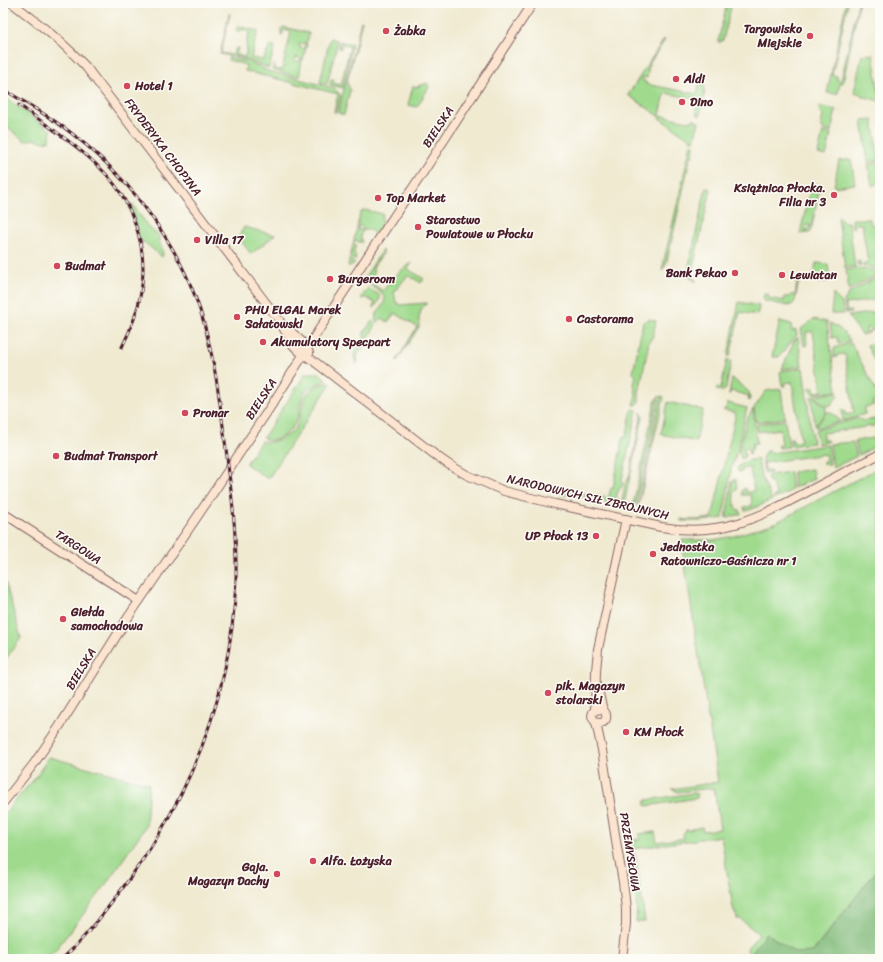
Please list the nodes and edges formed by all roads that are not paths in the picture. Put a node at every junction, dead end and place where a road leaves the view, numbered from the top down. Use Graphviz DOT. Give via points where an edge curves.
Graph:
graph roads {
  1 [pos="12,3"];
  2 [pos="533,3"];
  3 [pos="305,352"];
  4 [pos="880,454"];
  5 [pos="3,513"];
  6 [pos="626,519"];
  7 [pos="139,601"];
  8 [pos="599,710"];
  9 [pos="600,722"];
  10 [pos="3,804"];
  11 [pos="622,959"];
  1 -- 3 [label="street, FRYDERYKA CHOPINA" via="59,40 86,66 279,320 293,345 299,351"];
  2 -- 3 [label="street, BIELSKA"];
  3 -- 6 [label="street, NARODOWYCH SIŁ ZBROJNYCH" via="314,362 434,454 473,478 504,491"];
  3 -- 7 [label="street, BIELSKA"];
  4 -- 6 [label="street, NARODOWYCH SIŁ ZBROJNYCH" via="777,508 738,524 688,530"];
  5 -- 7 [label="street, TARGOWA"];
  6 -- 8 [label="street" via="598,649 596,677"];
  7 -- 10 [label="street, BIELSKA" via="44,750"];
  8 -- 9 [label="street" via="606,715 606,719"];
  8 -- 9 [label="street" via="592,713 592,716 593,720"];
  9 -- 11 [label="street, PRZEMYSŁOWA" via="597,732 624,886 626,924"];
}
